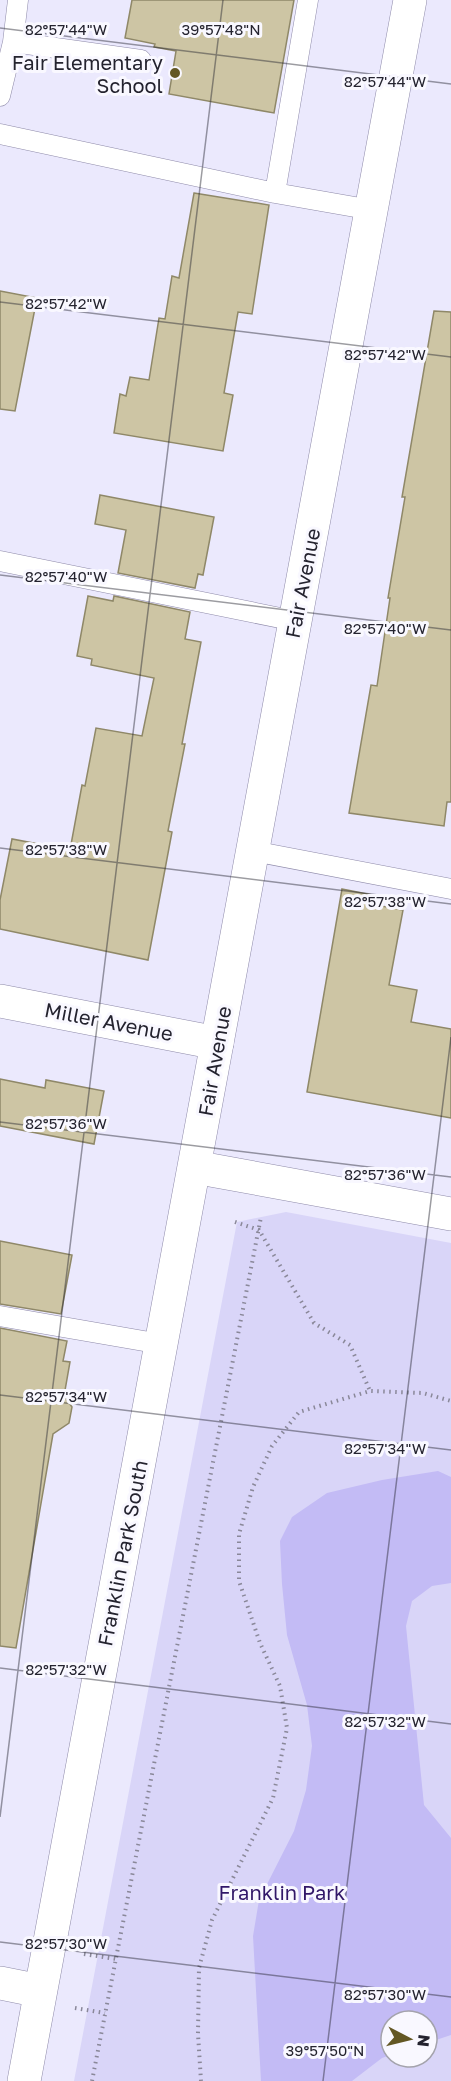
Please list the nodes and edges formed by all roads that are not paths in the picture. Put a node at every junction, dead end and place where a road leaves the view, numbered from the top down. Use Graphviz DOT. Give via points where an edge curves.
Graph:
graph roads {
  1 [pos="18,0"];
  2 [pos="308,0"];
  3 [pos="410,0"];
  4 [pos="12,42"];
  5 [pos="141,60"];
  6 [pos="0,96"];
  7 [pos="0,134"];
  8 [pos="275,193"];
  9 [pos="372,210"];
  10 [pos="0,561"];
  11 [pos="295,621"];
  12 [pos="253,851"];
  13 [pos="451,889"];
  14 [pos="0,1000"];
  15 [pos="217,1043"];
  16 [pos="194,1167"];
  17 [pos="451,1214"];
  18 [pos="0,1316"];
  19 [pos="161,1344"];
  20 [pos="0,1983"];
  21 [pos="40,1991"];
  22 [pos="24,2081"];
  1 -- 4 [label="lane"];
  2 -- 8 [label="lane"];
  3 -- 9 [label="street, Fair Avenue"];
  4 -- 5 [label="lane"];
  4 -- 6 [label="lane"];
  7 -- 8 [label="lane"];
  8 -- 9 [label="lane"];
  9 -- 11 [label="street, Fair Avenue"];
  10 -- 11 [label="lane"];
  11 -- 12 [label="street, Fair Avenue"];
  12 -- 13 [label="lane"];
  12 -- 15 [label="street, Fair Avenue"];
  14 -- 15 [label="street, Miller Avenue"];
  15 -- 16 [label="street, Fair Avenue"];
  16 -- 17 [label="street"];
  16 -- 19 [label="street, Franklin Park South"];
  18 -- 19 [label="lane"];
  19 -- 21 [label="street, Franklin Park South"];
  20 -- 21 [label="street"];
  21 -- 22 [label="street, Franklin Park South"];
}
